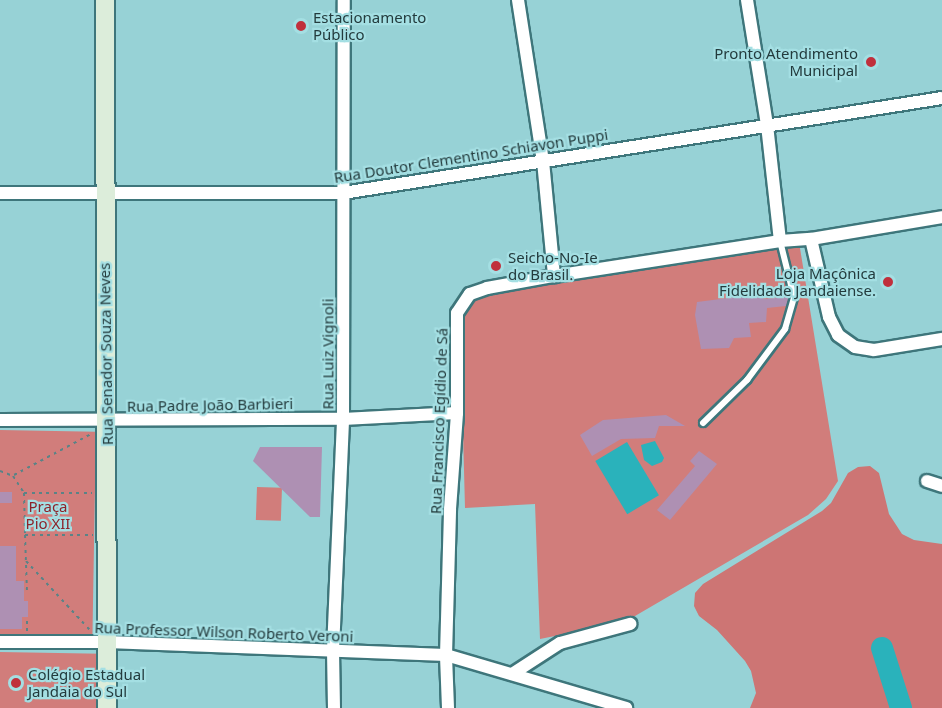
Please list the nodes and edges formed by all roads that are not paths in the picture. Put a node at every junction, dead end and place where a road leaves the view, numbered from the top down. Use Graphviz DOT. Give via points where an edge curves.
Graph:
graph roads {
  1 [pos="105,0"];
  2 [pos="344,0"];
  3 [pos="518,0"];
  4 [pos="747,0"];
  5 [pos="942,99"];
  6 [pos="767,125"];
  7 [pos="543,160"];
  8 [pos="104,192"];
  9 [pos="0,193"];
  10 [pos="343,193"];
  11 [pos="942,217"];
  12 [pos="811,239"];
  13 [pos="780,241"];
  14 [pos="554,276"];
  15 [pos="942,339"];
  16 [pos="457,413"];
  17 [pos="343,418"];
  18 [pos="0,420"];
  19 [pos="703,423"];
  20 [pos="101,426"];
  21 [pos="927,481"];
  22 [pos="942,486"];
  23 [pos="630,624"];
  24 [pos="102,639"];
  25 [pos="0,642"];
  26 [pos="333,650"];
  27 [pos="446,655"];
  28 [pos="512,674"];
  29 [pos="107,708"];
  30 [pos="334,708"];
  31 [pos="448,708"];
  32 [pos="626,708"];
  1 -- 8 [label="street, Rua Senador Souza Neves"];
  2 -- 10 [label="street, Rua Luiz Vignoli"];
  3 -- 7 [label="street"];
  4 -- 6 [label="street"];
  5 -- 6 [label="street, Rua Doutor Clementino Schiavon Puppi"];
  6 -- 7 [label="street, Rua Doutor Clementino Schiavon Puppi"];
  6 -- 13 [label="street"];
  7 -- 10 [label="street, Rua Doutor Clementino Schiavon Puppi"];
  7 -- 14 [label="street"];
  8 -- 9 [label="street, Rua Doutor Clementino Schiavon Puppi"];
  8 -- 10 [label="street, Rua Doutor Clementino Schiavon Puppi"];
  8 -- 20 [label="street, Rua Senador Souza Neves"];
  10 -- 17 [label="street, Rua Luiz Vignoli"];
  11 -- 12 [label="street, Rua Francisco Egídio de Sá"];
  12 -- 13 [label="street, Rua Francisco Egídio de Sá"];
  12 -- 15 [label="street" via="829,317 838,335 855,347 874,350"];
  13 -- 14 [label="street, Rua Francisco Egídio de Sá"];
  13 -- 19 [label="lane" via="794,297 785,329 747,380"];
  14 -- 16 [label="street, Rua Francisco Egídio de Sá" via="470,294 457,313"];
  16 -- 17 [label="street, Rua Padre João Barbieri"];
  16 -- 27 [label="street, Rua Francisco Egídio de Sá"];
  17 -- 20 [label="street, Rua Padre João Barbieri"];
  17 -- 26 [label="street, Rua Luiz Vignoli"];
  18 -- 20 [label="street, Rua Padre João Barbieri"];
  20 -- 24 [label="street, Rua Senador Souza Neves" via="108,536"];
  21 -- 22 [label="street"];
  23 -- 28 [label="street" via="560,644"];
  24 -- 25 [label="street, Rua Professor Wilson Roberto Veroni"];
  24 -- 26 [label="street, Rua Professor Wilson Roberto Veroni"];
  24 -- 29 [label="street, Rua Senador Souza Neves"];
  26 -- 27 [label="street, Rua Professor Wilson Roberto Veroni"];
  26 -- 30 [label="street, Rua Luiz Vignoli"];
  27 -- 28 [label="street, Rua Professor Wilson Roberto Veroni"];
  27 -- 31 [label="street, Rua Francisco Egídio de Sá"];
  28 -- 32 [label="street, Rua Professor Wilson Roberto Veroni"];
}
